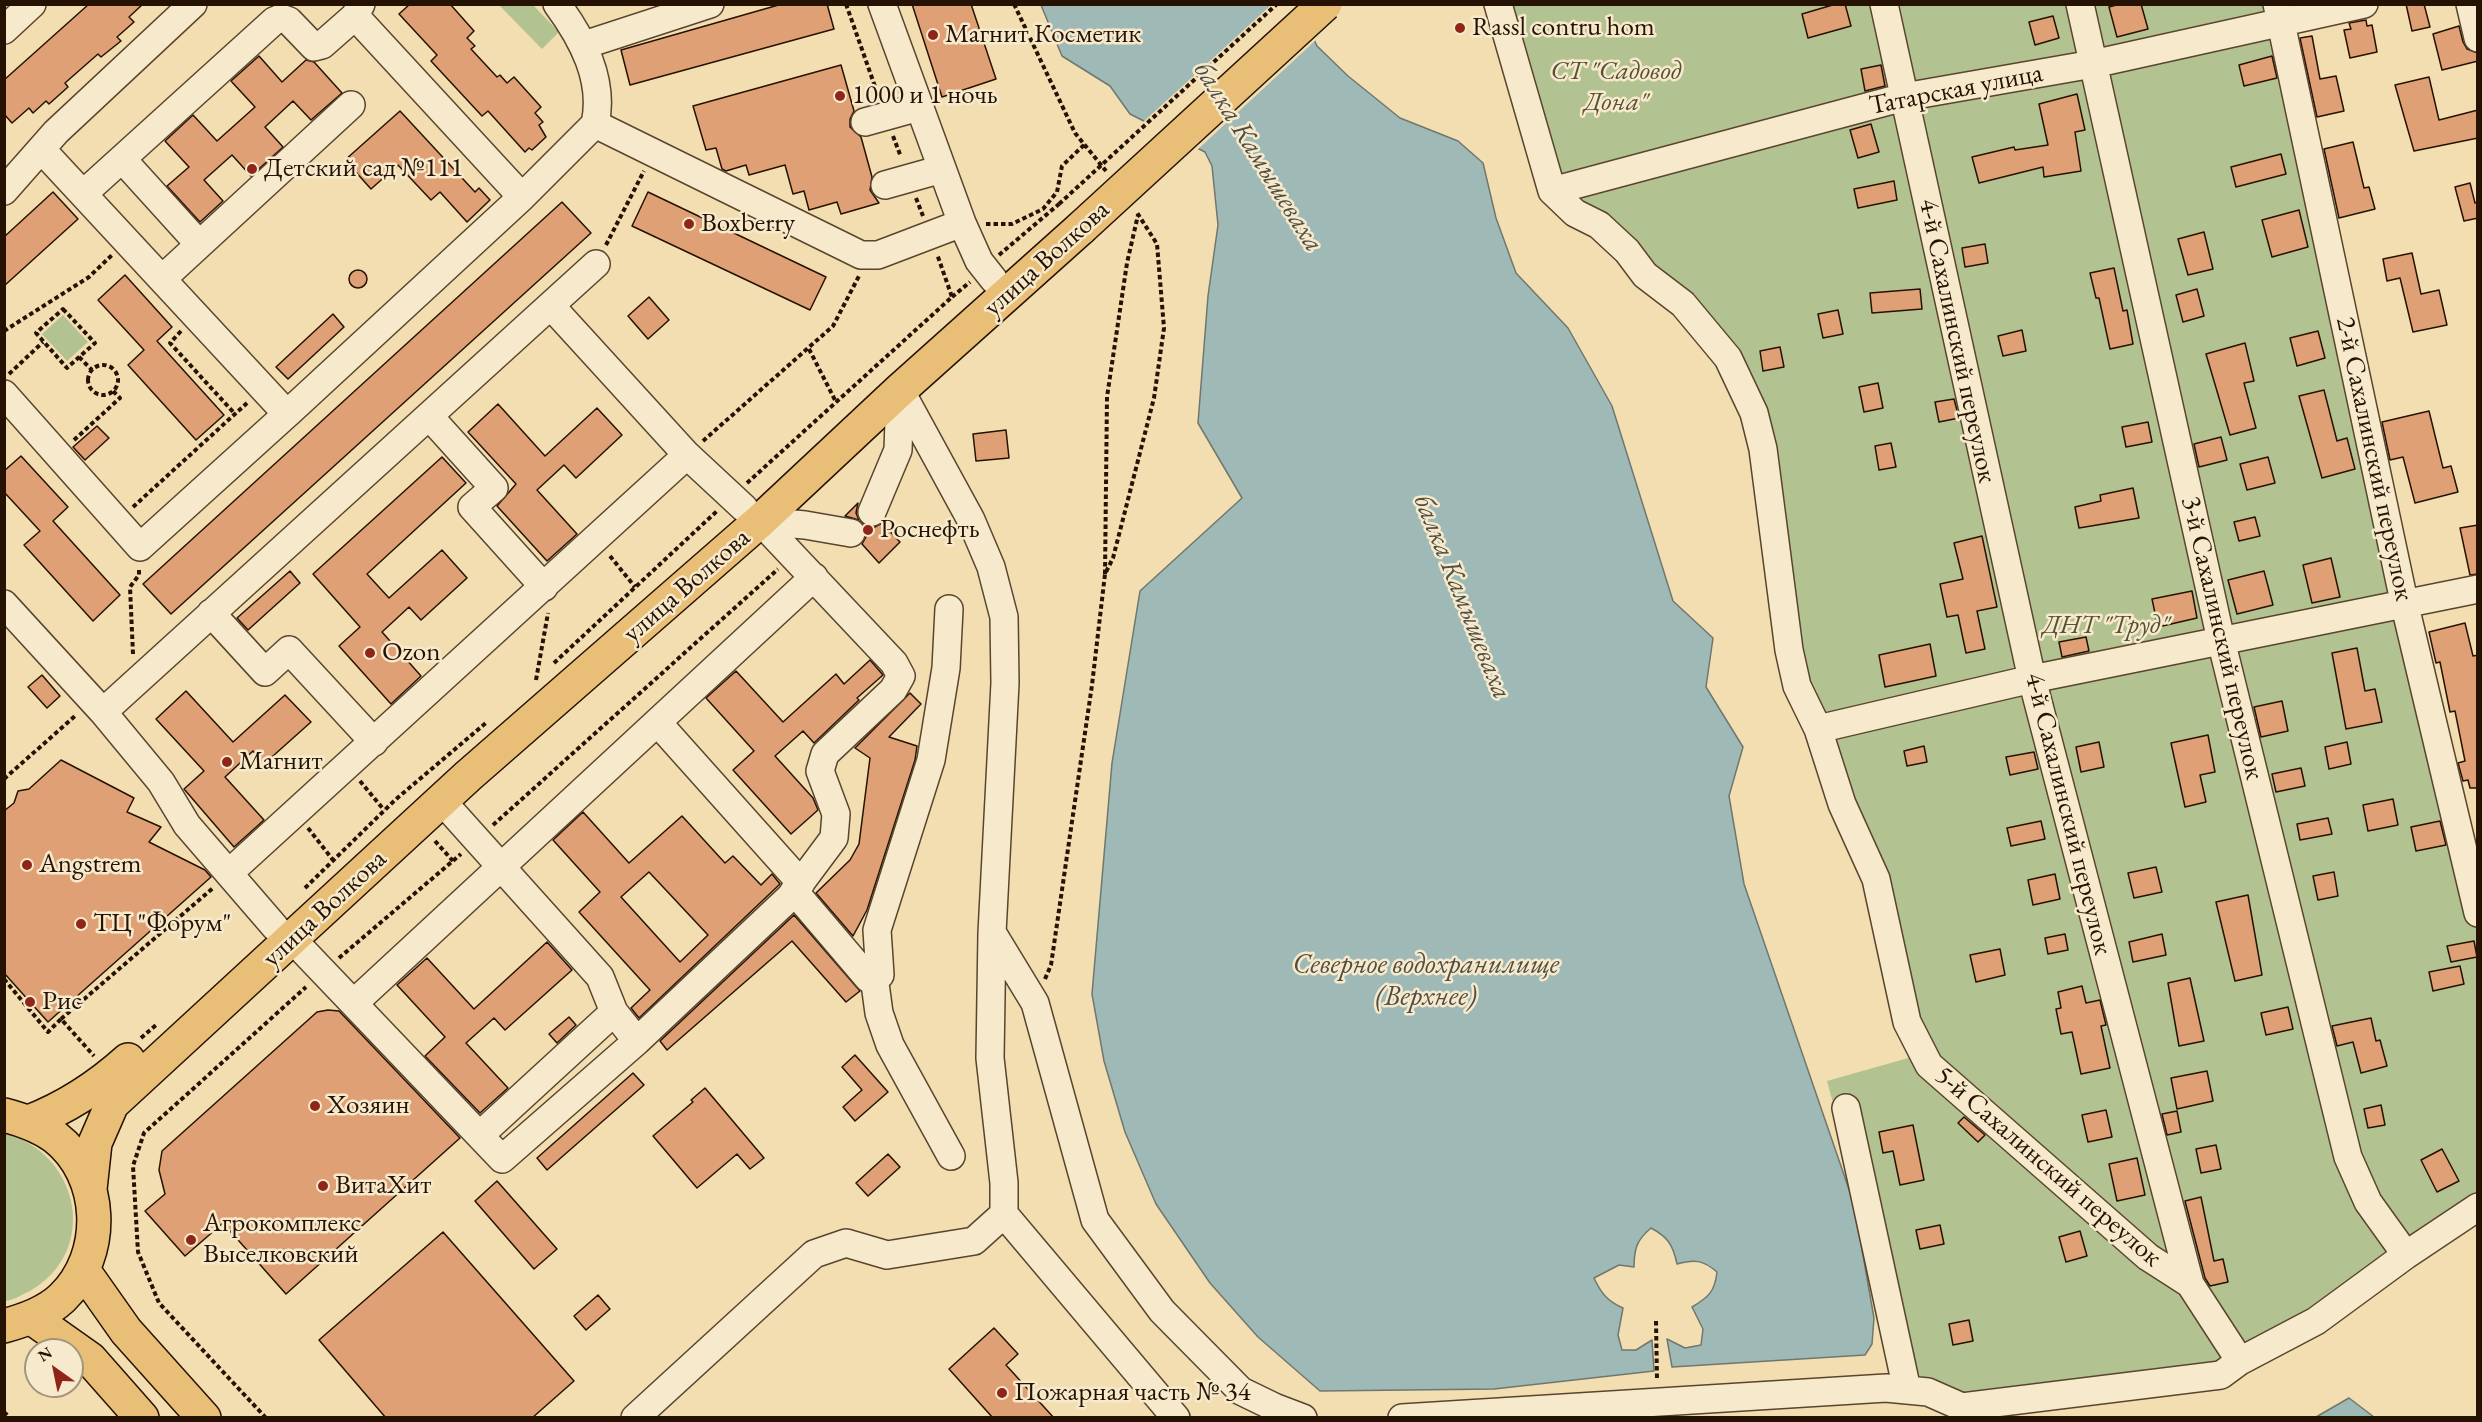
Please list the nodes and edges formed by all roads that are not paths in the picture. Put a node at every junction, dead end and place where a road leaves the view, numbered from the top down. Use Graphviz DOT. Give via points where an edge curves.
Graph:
graph roads {
  1 [pos="32,4"];
  2 [pos="193,4"];
  3 [pos="557,4"];
  4 [pos="710,4"];
  5 [pos="882,4"];
  6 [pos="1295,4"];
  7 [pos="1325,4"];
  8 [pos="1498,4"];
  9 [pos="1884,4"];
  10 [pos="2079,4"];
  11 [pos="2364,4"];
  12 [pos="2470,4"];
  13 [pos="358,10"];
  14 [pos="2280,14"];
  15 [pos="4,30"];
  16 [pos="2478,38"];
  17 [pos="584,45"];
  18 [pos="2093,64"];
  19 [pos="1904,98"];
  20 [pos="351,105"];
  21 [pos="919,107"];
  22 [pos="875,119"];
  23 [pos="595,124"];
  24 [pos="42,150"];
  25 [pos="122,159"];
  26 [pos="942,169"];
  27 [pos="8,180"];
  28 [pos="897,182"];
  29 [pos="1552,192"];
  30 [pos="83,194"];
  31 [pos="522,197"];
  32 [pos="1069,215"];
  33 [pos="962,223"];
  34 [pos="199,244"];
  35 [pos="596,264"];
  36 [pos="989,275"];
  37 [pos="162,279"];
  38 [pos="550,306"];
  39 [pos="900,390"];
  40 [pos="4,394"];
  41 [pos="287,414"];
  42 [pos="429,416"];
  43 [pos="687,455"];
  44 [pos="746,509"];
  45 [pos="872,513"];
  46 [pos="851,533"];
  47 [pos="814,577"];
  48 [pos="549,582"];
  49 [pos="2478,589"];
  50 [pos="4,604"];
  51 [pos="2405,606"];
  52 [pos="949,609"];
  53 [pos="211,613"];
  54 [pos="2221,640"];
  55 [pos="2032,679"];
  56 [pos="98,706"];
  57 [pos="658,723"];
  58 [pos="1818,729"];
  59 [pos="374,742"];
  60 [pos="442,801"];
  61 [pos="502,868"];
  62 [pos="229,873"];
  63 [pos="797,887"];
  64 [pos="2478,913"];
  65 [pos="284,933"];
  66 [pos="992,933"];
  67 [pos="874,976"];
  68 [pos="354,1003"];
  69 [pos="614,1012"];
  70 [pos="637,1041"];
  71 [pos="1846,1108"];
  72 [pos="17,1119"];
  73 [pos="480,1135"];
  74 [pos="951,1156"];
  75 [pos="90,1189"];
  76 [pos="2478,1207"];
  77 [pos="1004,1214"];
  78 [pos="2406,1255"];
  79 [pos="82,1270"];
  80 [pos="2190,1284"];
  81 [pos="18,1322"];
  82 [pos="2240,1361"];
  83 [pos="1907,1390"];
  84 [pos="142,1418"];
  85 [pos="204,1418"];
  86 [pos="635,1418"];
  87 [pos="1176,1418"];
  88 [pos="1303,1418"];
  89 [pos="1402,1418"];
  1 -- 15 [label="street"];
  2 -- 24 [label="street" via="56,132"];
  3 -- 17 [label="street"];
  4 -- 17 [label="street"];
  5 -- 21 [label="street, улица Волкова"];
  6 -- 32 [label="main road, улица Волкова"];
  7 -- 32 [label="main road, улица Волкова, bridge"];
  8 -- 29 [label="street"];
  9 -- 19 [label="street, 4-й Сахалинский переулок"];
  10 -- 18 [label="street, 3-й Сахалинский переулок"];
  11 -- 14 [label="street, Татарская улица"];
  12 -- 16 [label="street"];
  13 -- 25 [label="street" via="322,45 314,47 289,21 274,21"];
  13 -- 31 [label="street"];
  14 -- 18 [label="street, Татарская улица"];
  14 -- 51 [label="street, 2-й Сахалинский переулок"];
  17 -- 23 [label="street" via="597,95"];
  18 -- 19 [label="street, Татарская улица"];
  18 -- 54 [label="street, 3-й Сахалинский переулок"];
  19 -- 29 [label="street, Татарская улица"];
  19 -- 55 [label="street, 4-й Сахалинский переулок"];
  20 -- 34 [label="street"];
  21 -- 22 [label="street"];
  21 -- 26 [label="street, улица Волкова"];
  23 -- 31 [label="street"];
  23 -- 33 [label="street" via="861,255 878,255"];
  24 -- 27 [label="street"];
  24 -- 30 [label="street"];
  25 -- 30 [label="street"];
  25 -- 34 [label="street"];
  26 -- 28 [label="street"];
  26 -- 33 [label="street, улица Волкова"];
  29 -- 58 [label="street, 5-й Сахалинский переулок" via="1575,213 1599,225 1645,275 1683,304 1728,358 1754,413 1763,449 1789,650 1797,686"];
  30 -- 37 [label="street" via="119,253"];
  31 -- 41 [label="street"];
  32 -- 36 [label="main road, улица Волкова"];
  32 -- 39 [label="main road, улица Волкова"];
  33 -- 36 [label="street, улица Волкова"];
  34 -- 37 [label="street"];
  35 -- 38 [label="street"];
  36 -- 44 [label="main road, улица Волкова"];
  37 -- 41 [label="street"];
  38 -- 42 [label="street"];
  38 -- 43 [label="street"];
  39 -- 44 [label="main road, улица Волкова"];
  39 -- 45 [label="street" via="898,450"];
  39 -- 66 [label="street" via="971,520 991,567 1004,617 1005,683"];
  40 -- 41 [label="street" via="140,547"];
  42 -- 48 [label="street" via="494,488 472,507"];
  42 -- 53 [label="street"];
  43 -- 44 [label="street"];
  43 -- 48 [label="street"];
  44 -- 46 [label="street"];
  44 -- 47 [label="street"];
  44 -- 60 [label="main road, улица Волкова"];
  44 -- 65 [label="main road, улица Волкова" via="454,762"];
  47 -- 57 [label="street"];
  47 -- 63 [label="street" via="894,663 901,676 893,690 825,754 820,771 836,814 834,838"];
  48 -- 59 [label="street"];
  49 -- 51 [label="street"];
  50 -- 56 [label="street"];
  51 -- 54 [label="street"];
  51 -- 64 [label="street, 2-й Сахалинский переулок"];
  52 -- 67 [label="street" via="946,668 931,760 878,930 880,975"];
  53 -- 56 [label="street" via="134,683"];
  53 -- 59 [label="street" via="265,672 290,650"];
  54 -- 55 [label="street"];
  54 -- 78 [label="street, 3-й Сахалинский переулок" via="2348,1157 2368,1202"];
  55 -- 58 [label="street"];
  55 -- 80 [label="street, 4-й Сахалинский переулок"];
  56 -- 62 [label="street" via="161,782 187,825"];
  57 -- 61 [label="street"];
  57 -- 63 [label="street"];
  58 -- 80 [label="street, 5-й Сахалинский переулок" via="1842,804 1876,879 1907,1022 1929,1065 2148,1257"];
  59 -- 62 [label="street"];
  60 -- 61 [label="street"];
  60 -- 65 [label="main road, улица Волкова"];
  61 -- 68 [label="street"];
  61 -- 69 [label="street" via="600,977"];
  62 -- 65 [label="street"];
  63 -- 67 [label="street" via="868,978"];
  63 -- 70 [label="street"];
  65 -- 68 [label="street"];
  65 -- 72 [label="main road, улица Волкова" via="99,1086 61,1110"];
  65 -- 75 [label="main road, улица Волкова" via="112,1104 95,1143"];
  66 -- 77 [label="street" via="990,1058"];
  66 -- 88 [label="street" via="1035,1003 1095,1220 1162,1311 1241,1391"];
  67 -- 74 [label="street" via="879,1013 890,1045"];
  68 -- 73 [label="street"];
  69 -- 70 [label="street"];
  69 -- 73 [label="street"];
  70 -- 73 [label="street" via="502,1159"];
  71 -- 83 [label="street"];
  72 -- 75 [label="main road" via="55,1138 73,1156"];
  75 -- 79 [label="main road" via="95,1219 92,1244"];
  76 -- 78 [label="street"];
  77 -- 86 [label="street" via="974,1240 887,1255 846,1243 814,1254"];
  77 -- 87 [label="street"];
  78 -- 82 [label="street" via="2316,1321"];
  79 -- 81 [label="main road" via="62,1297"];
  79 -- 85 [label="main road" via="126,1331"];
  80 -- 82 [label="street, 4-й Сахалинский переулок"];
  81 -- 84 [label="main road" via="90,1359"];
  82 -- 83 [label="street" via="2221,1376 1962,1407 1928,1392"];
  83 -- 89 [label="street" via="1886,1388"];
}
